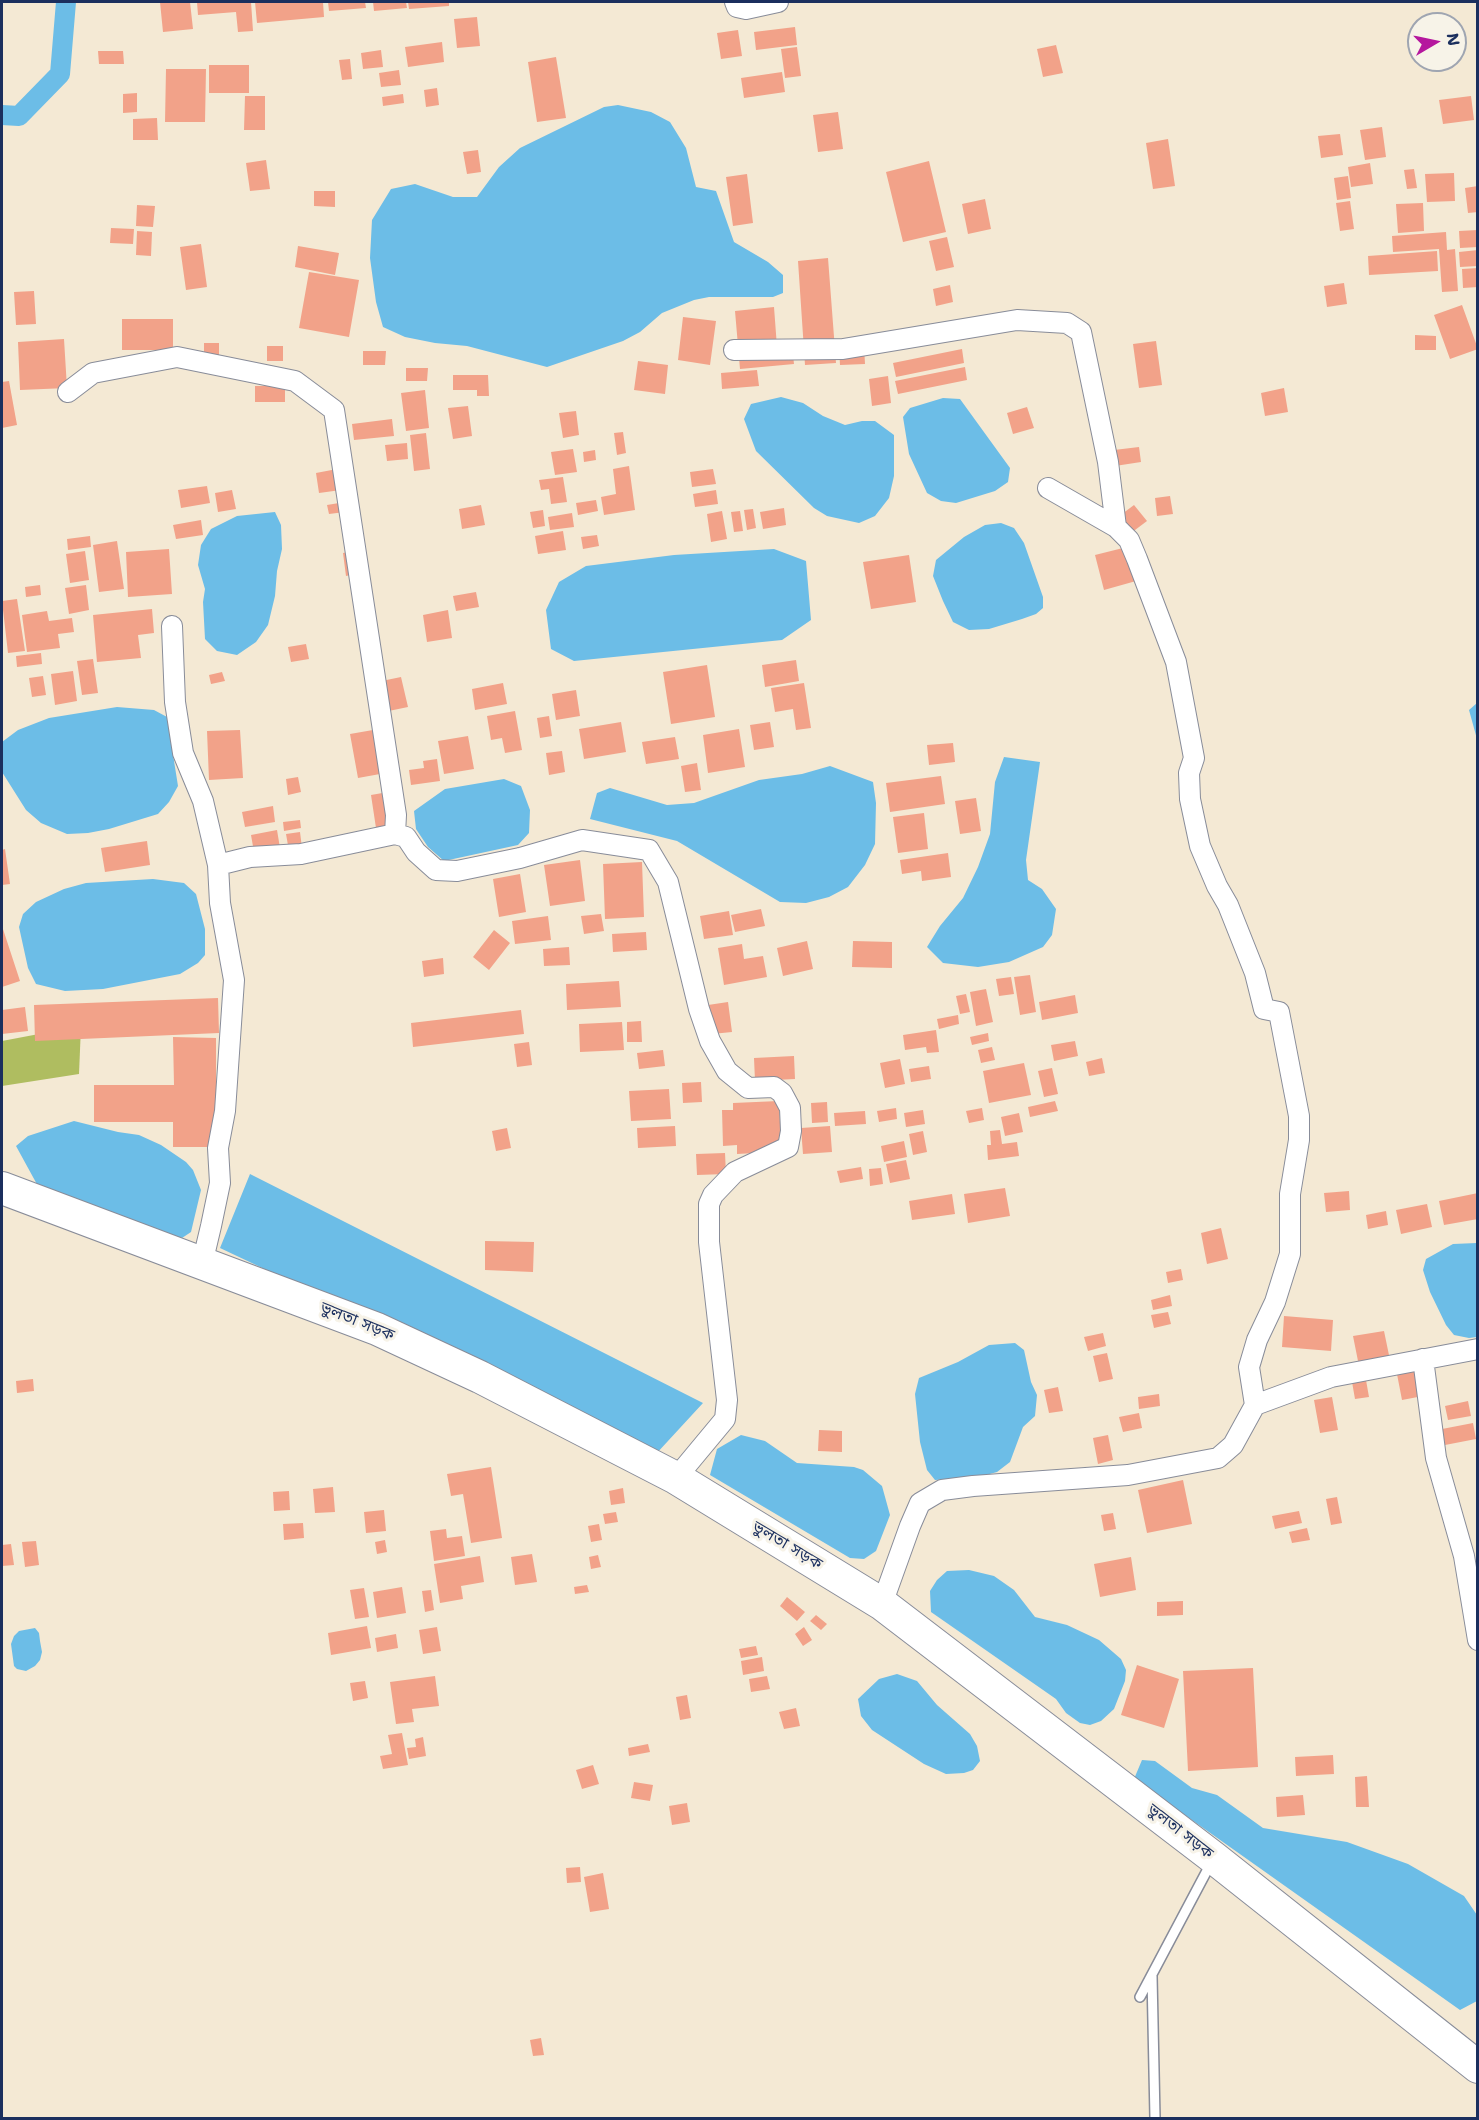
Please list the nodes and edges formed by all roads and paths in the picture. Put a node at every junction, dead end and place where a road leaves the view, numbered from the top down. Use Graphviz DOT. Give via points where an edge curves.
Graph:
graph roads {
  1 [pos="735,2"];
  2 [pos="778,2"];
  3 [pos="734,350"];
  4 [pos="68,392"];
  5 [pos="1048,488"];
  6 [pos="1116,527"];
  7 [pos="172,626"];
  8 [pos="395,834"];
  9 [pos="218,866"];
  10 [pos="2,1188"];
  11 [pos="202,1264"];
  12 [pos="1478,1349"];
  13 [pos="1423,1359"];
  14 [pos="1255,1405"];
  15 [pos="676,1478"];
  16 [pos="882,1604"];
  17 [pos="1478,1640"];
  18 [pos="1214,1858"];
  19 [pos="1152,1974"];
  20 [pos="1140,1997"];
  21 [pos="1478,2067"];
  22 [pos="1155,2118"];
  1 -- 2 [label="street" via="737,7 746,9"];
  3 -- 6 [label="street" via="843,349 1017,320 1067,323 1081,332 1108,462"];
  4 -- 8 [label="street" via="93,373 177,357 295,381 334,410 396,815"];
  5 -- 6 [label="street"];
  6 -- 14 [label="street" via="1133,550 1176,662 1194,758 1189,773 1190,800 1200,846 1255,973 1264,1009 1279,1012 1299,1116 1290,1194 1290,1254 1249,1367"];
  7 -- 9 [label="street" via="175,702 183,753 203,801"];
  8 -- 9 [label="street" via="301,854 250,856"];
  8 -- 15 [label="street" via="406,837 436,870 457,872 582,840 649,850 668,882 710,1041 727,1071 748,1088 774,1087 790,1108 792,1131 788,1147 735,1172 709,1204 709,1242 727,1401 725,1419"];
  9 -- 11 [label="street" via="220,903 234,981 225,1111 218,1148 220,1183"];
  10 -- 11 [label="highway, ভুলতা সড়ক"];
  11 -- 15 [label="highway, ভুলতা সড়ক" via="377,1329"];
  12 -- 13 [label="street"];
  13 -- 14 [label="street" via="1331,1377"];
  13 -- 17 [label="street" via="1436,1458 1464,1556"];
  14 -- 16 [label="street" via="1233,1445 1218,1458 1128,1475 942,1490 920,1503"];
  15 -- 16 [label="highway, ভুলতা সড়ক"];
  16 -- 18 [label="highway, ভুলতা সড়ক"];
  18 -- 19 [label="lane"];
  18 -- 21 [label="highway, ভুলতা সড়ক"];
  19 -- 20 [label="lane"];
  19 -- 22 [label="lane"];
}
